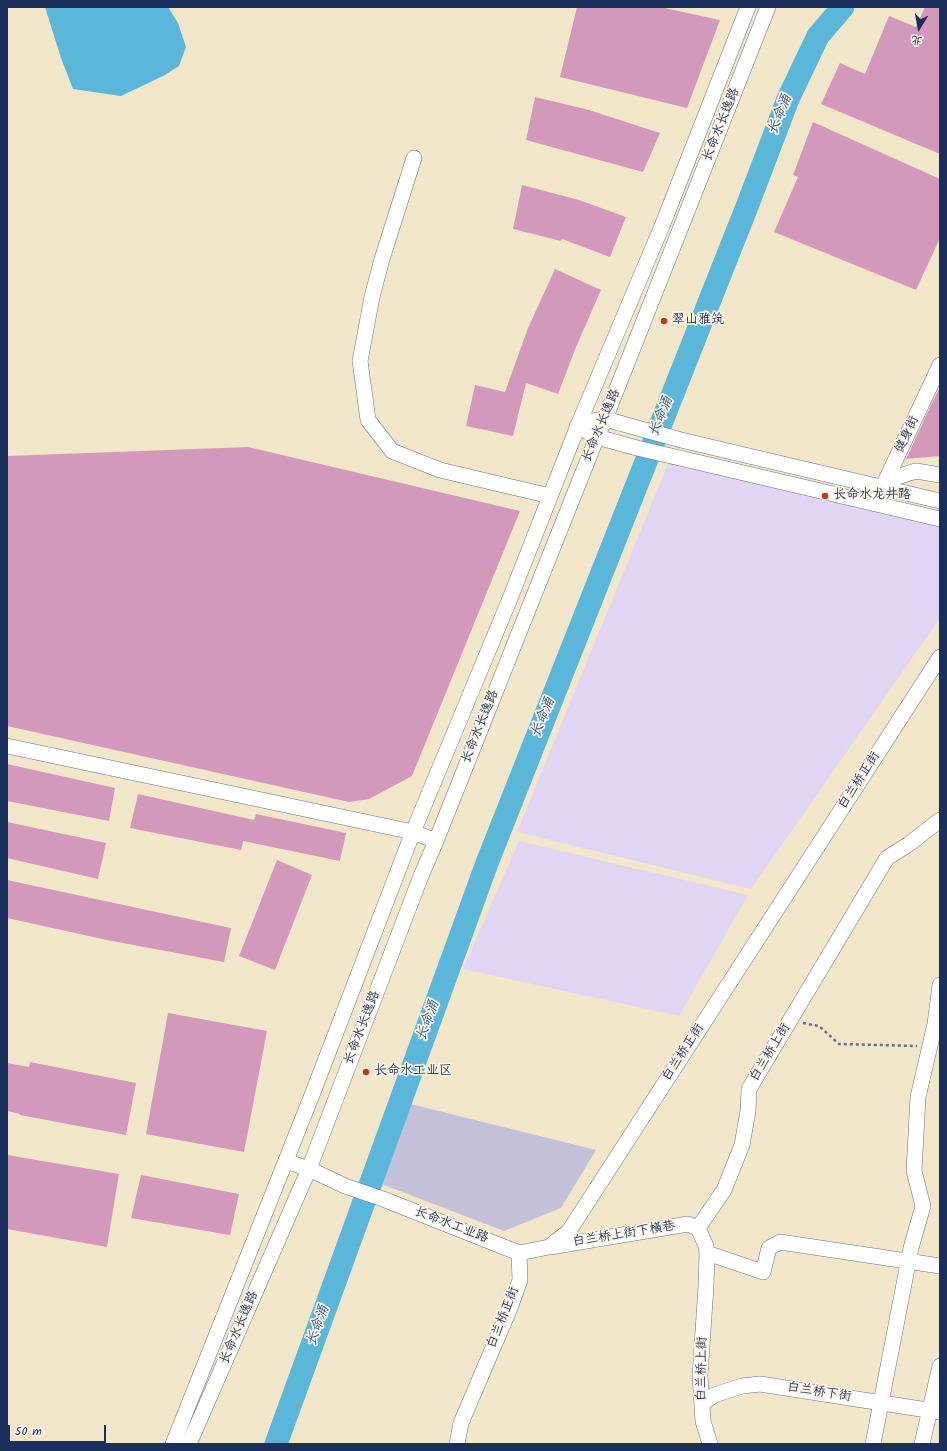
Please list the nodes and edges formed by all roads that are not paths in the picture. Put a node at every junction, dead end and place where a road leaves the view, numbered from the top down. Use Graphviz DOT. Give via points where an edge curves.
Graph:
graph roads {
  1 [pos="748,7"];
  2 [pos="768,7"];
  3 [pos="414,158"];
  4 [pos="940,366"];
  5 [pos="605,419"];
  6 [pos="578,425"];
  7 [pos="597,437"];
  8 [pos="940,475"];
  9 [pos="885,484"];
  10 [pos="550,496"];
  11 [pos="940,501"];
  12 [pos="875,504"];
  13 [pos="940,519"];
  14 [pos="940,657"];
  15 [pos="7,746"];
  16 [pos="940,820"];
  17 [pos="413,832"];
  18 [pos="436,841"];
  19 [pos="940,986"];
  20 [pos="286,1161"];
  21 [pos="309,1169"];
  22 [pos="698,1228"];
  23 [pos="549,1247"];
  24 [pos="519,1253"];
  25 [pos="707,1253"];
  26 [pos="909,1261"];
  27 [pos="940,1266"];
  28 [pos="940,1366"];
  29 [pos="882,1403"];
  30 [pos="702,1404"];
  31 [pos="935,1411"];
  32 [pos="173,1444"];
  33 [pos="189,1444"];
  34 [pos="457,1444"];
  35 [pos="710,1444"];
  36 [pos="873,1444"];
  37 [pos="922,1444"];
  1 -- 6 [label="street, 长命水长逸路" via="662,226"];
  2 -- 5 [label="street, 长命水长逸路"];
  3 -- 10 [label="street" via="374,289 360,361 368,420 392,451 440,470"];
  4 -- 9 [label="street, 健身街"];
  5 -- 6 [label="street"];
  5 -- 7 [label="street, 长命水长逸路"];
  5 -- 9 [label="street" via="681,440"];
  6 -- 7 [label="street"];
  6 -- 10 [label="street, 长命水长逸路"];
  7 -- 12 [label="street"];
  7 -- 18 [label="street, 长命水长逸路"];
  8 -- 9 [label="street" via="916,470"];
  9 -- 11 [label="street"];
  9 -- 12 [label="street, 健身街"];
  10 -- 17 [label="street, 长命水长逸路"];
  12 -- 13 [label="street"];
  14 -- 23 [label="street, 白兰桥正街" via="568,1231"];
  15 -- 17 [label="street"];
  16 -- 22 [label="street, 白兰桥上街" via="887,858 749,1089 742,1145 724,1190"];
  17 -- 18 [label="street"];
  17 -- 20 [label="street, 长命水长逸路"];
  18 -- 21 [label="street, 长命水长逸路"];
  19 -- 26 [label="street" via="935,1024 918,1097 914,1171 923,1206"];
  20 -- 21 [label="street"];
  20 -- 32 [label="street, 长命水长逸路"];
  21 -- 24 [label="street, 长命水工业路" via="345,1186"];
  21 -- 33 [label="street, 长命水长逸路"];
  22 -- 23 [label="street, 白兰桥上街下横巷" via="688,1224"];
  22 -- 25 [label="street, 白兰桥上街"];
  23 -- 24 [label="street, 白兰桥正街"];
  24 -- 34 [label="street, 白兰桥正街" via="520,1280 461,1423"];
  25 -- 26 [label="street" via="763,1272 769,1248 780,1242"];
  25 -- 30 [label="street, 白兰桥上街" via="700,1376"];
  26 -- 27 [label="street"];
  26 -- 29 [label="street"];
  28 -- 31 [label="street"];
  29 -- 30 [label="street, 白兰桥下街" via="760,1384 742,1386 714,1395"];
  29 -- 31 [label="street, 白兰桥下街"];
  29 -- 36 [label="street"];
  30 -- 35 [label="street, 白兰桥上街" via="703,1421"];
  31 -- 37 [label="street"];
}
